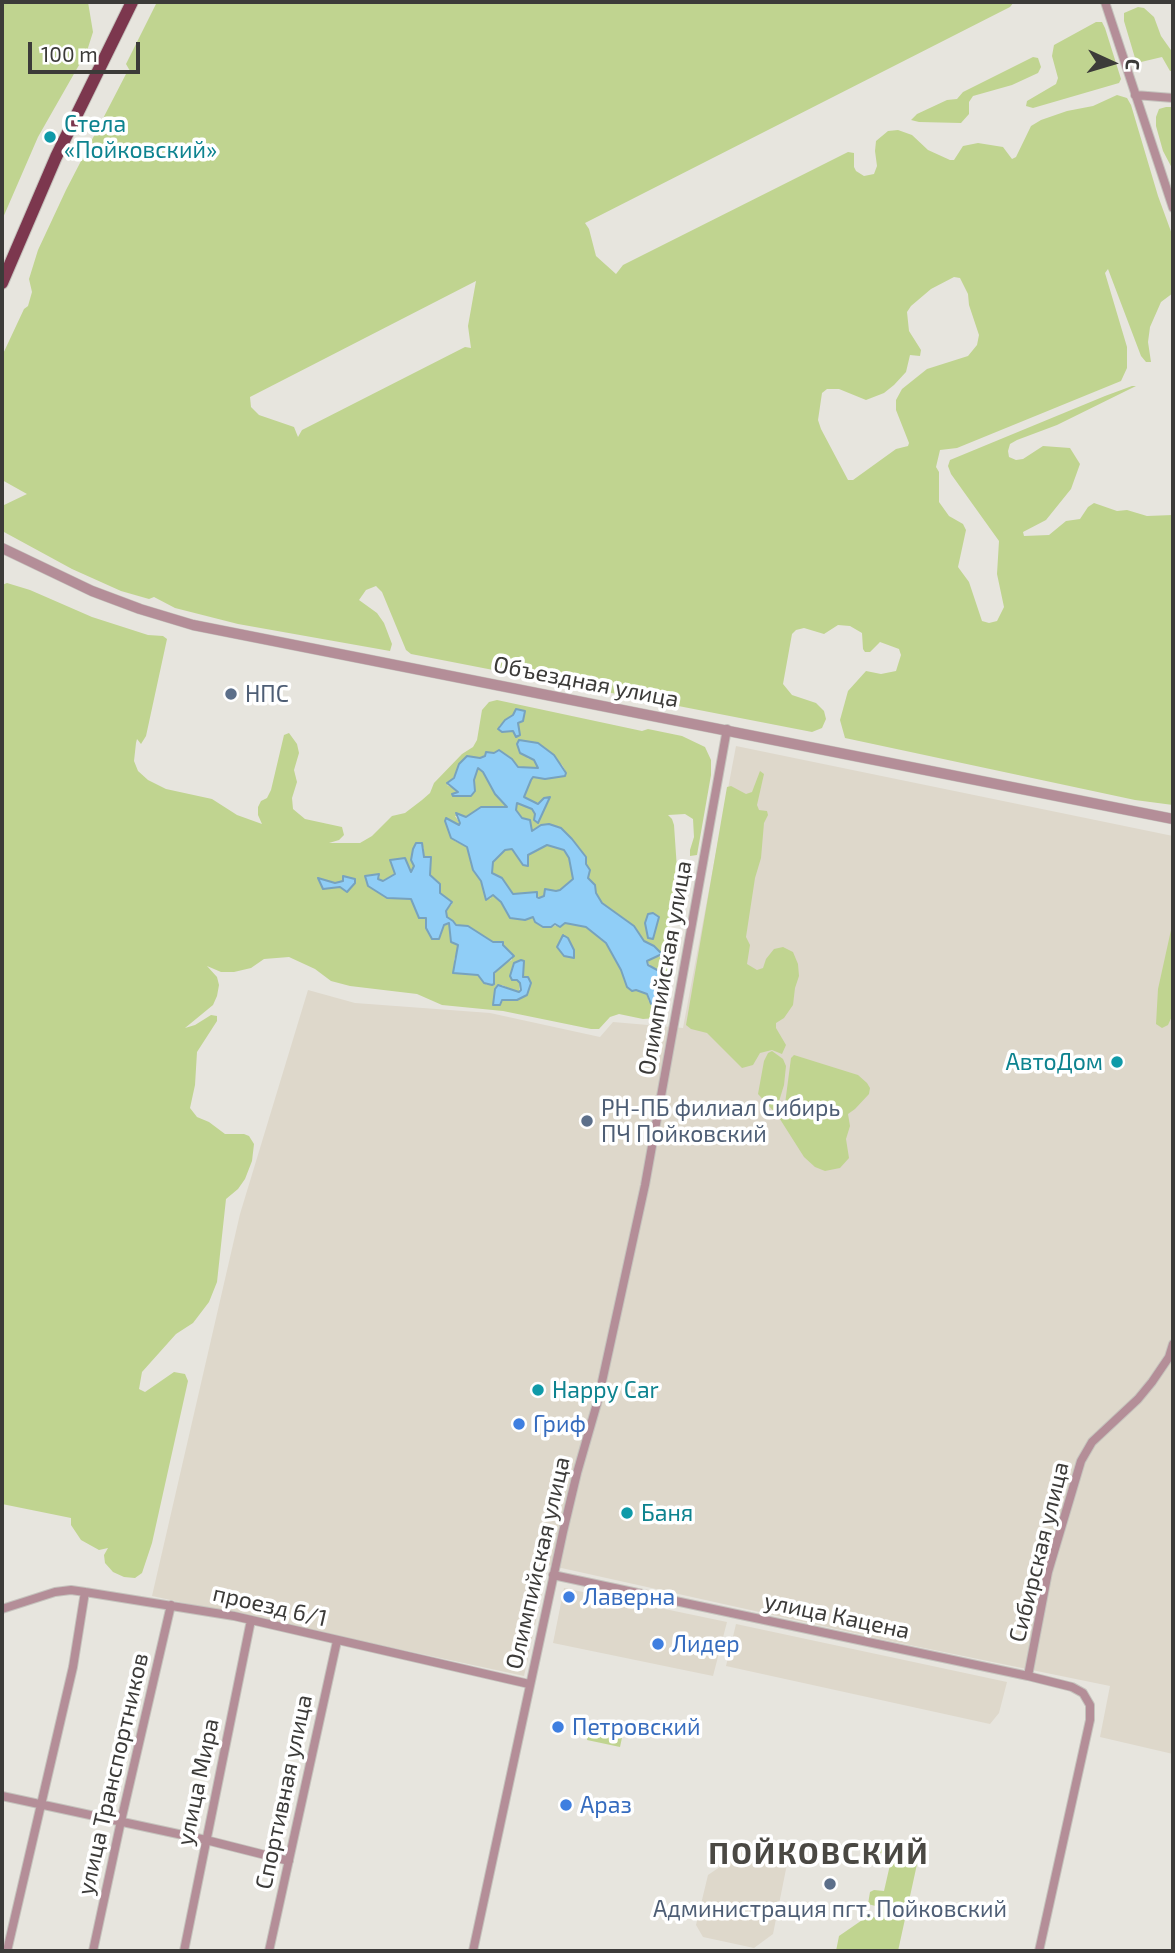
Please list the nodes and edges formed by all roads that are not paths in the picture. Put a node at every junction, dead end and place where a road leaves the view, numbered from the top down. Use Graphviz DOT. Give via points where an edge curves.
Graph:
graph roads {
  1 [pos="132,2"];
  2 [pos="1105,2"];
  3 [pos="1135,94"];
  4 [pos="1173,98"];
  5 [pos="1173,208"];
  6 [pos="2,283"];
  7 [pos="2,548"];
  8 [pos="727,729"];
  9 [pos="1173,819"];
  10 [pos="1173,1344"];
  11 [pos="553,1575"];
  12 [pos="85,1591"];
  13 [pos="171,1605"];
  14 [pos="2,1609"];
  15 [pos="251,1620"];
  16 [pos="337,1641"];
  17 [pos="1028,1676"];
  18 [pos="529,1684"];
  19 [pos="2,1796"];
  20 [pos="41,1804"];
  21 [pos="121,1821"];
  22 [pos="206,1840"];
  23 [pos="289,1861"];
  24 [pos="7,1951"];
  25 [pos="93,1951"];
  26 [pos="184,1951"];
  27 [pos="269,1951"];
  28 [pos="473,1951"];
  29 [pos="1039,1951"];
  1 -- 6 [label="highway"];
  2 -- 3 [label="street"];
  3 -- 4 [label="street"];
  3 -- 5 [label="street"];
  7 -- 8 [label="street, Объездная улица" via="92,591 192,625"];
  8 -- 9 [label="street, Объездная улица"];
  8 -- 11 [label="street, Олимпийская улица" via="643,1193 598,1400"];
  10 -- 17 [label="street, Сибирская улица" via="1152,1382 1092,1442 1081,1461 1048,1572"];
  11 -- 17 [label="street, улица Кацена"];
  11 -- 18 [label="street, Олимпийская улица"];
  12 -- 13 [label="street, проезд 6/1"];
  12 -- 14 [label="street, проезд 6/1" via="55,1592"];
  12 -- 20 [label="street" via="73,1667"];
  13 -- 15 [label="street, проезд 6/1"];
  13 -- 21 [label="street, улица Транспортников"];
  15 -- 16 [label="street, проезд 6/1"];
  15 -- 22 [label="street, улица Мира"];
  16 -- 18 [label="street, проезд 6/1"];
  16 -- 23 [label="street, Спортивная улица"];
  17 -- 29 [label="street, улица Кацена" via="1079,1690 1090,1705"];
  18 -- 28 [label="street, Олимпийская улица"];
  19 -- 20 [label="street"];
  20 -- 21 [label="street"];
  20 -- 24 [label="street"];
  21 -- 22 [label="street"];
  21 -- 25 [label="street, улица Транспортников"];
  22 -- 23 [label="street"];
  22 -- 26 [label="street, улица Мира"];
  23 -- 27 [label="street, Спортивная улица"];
}
